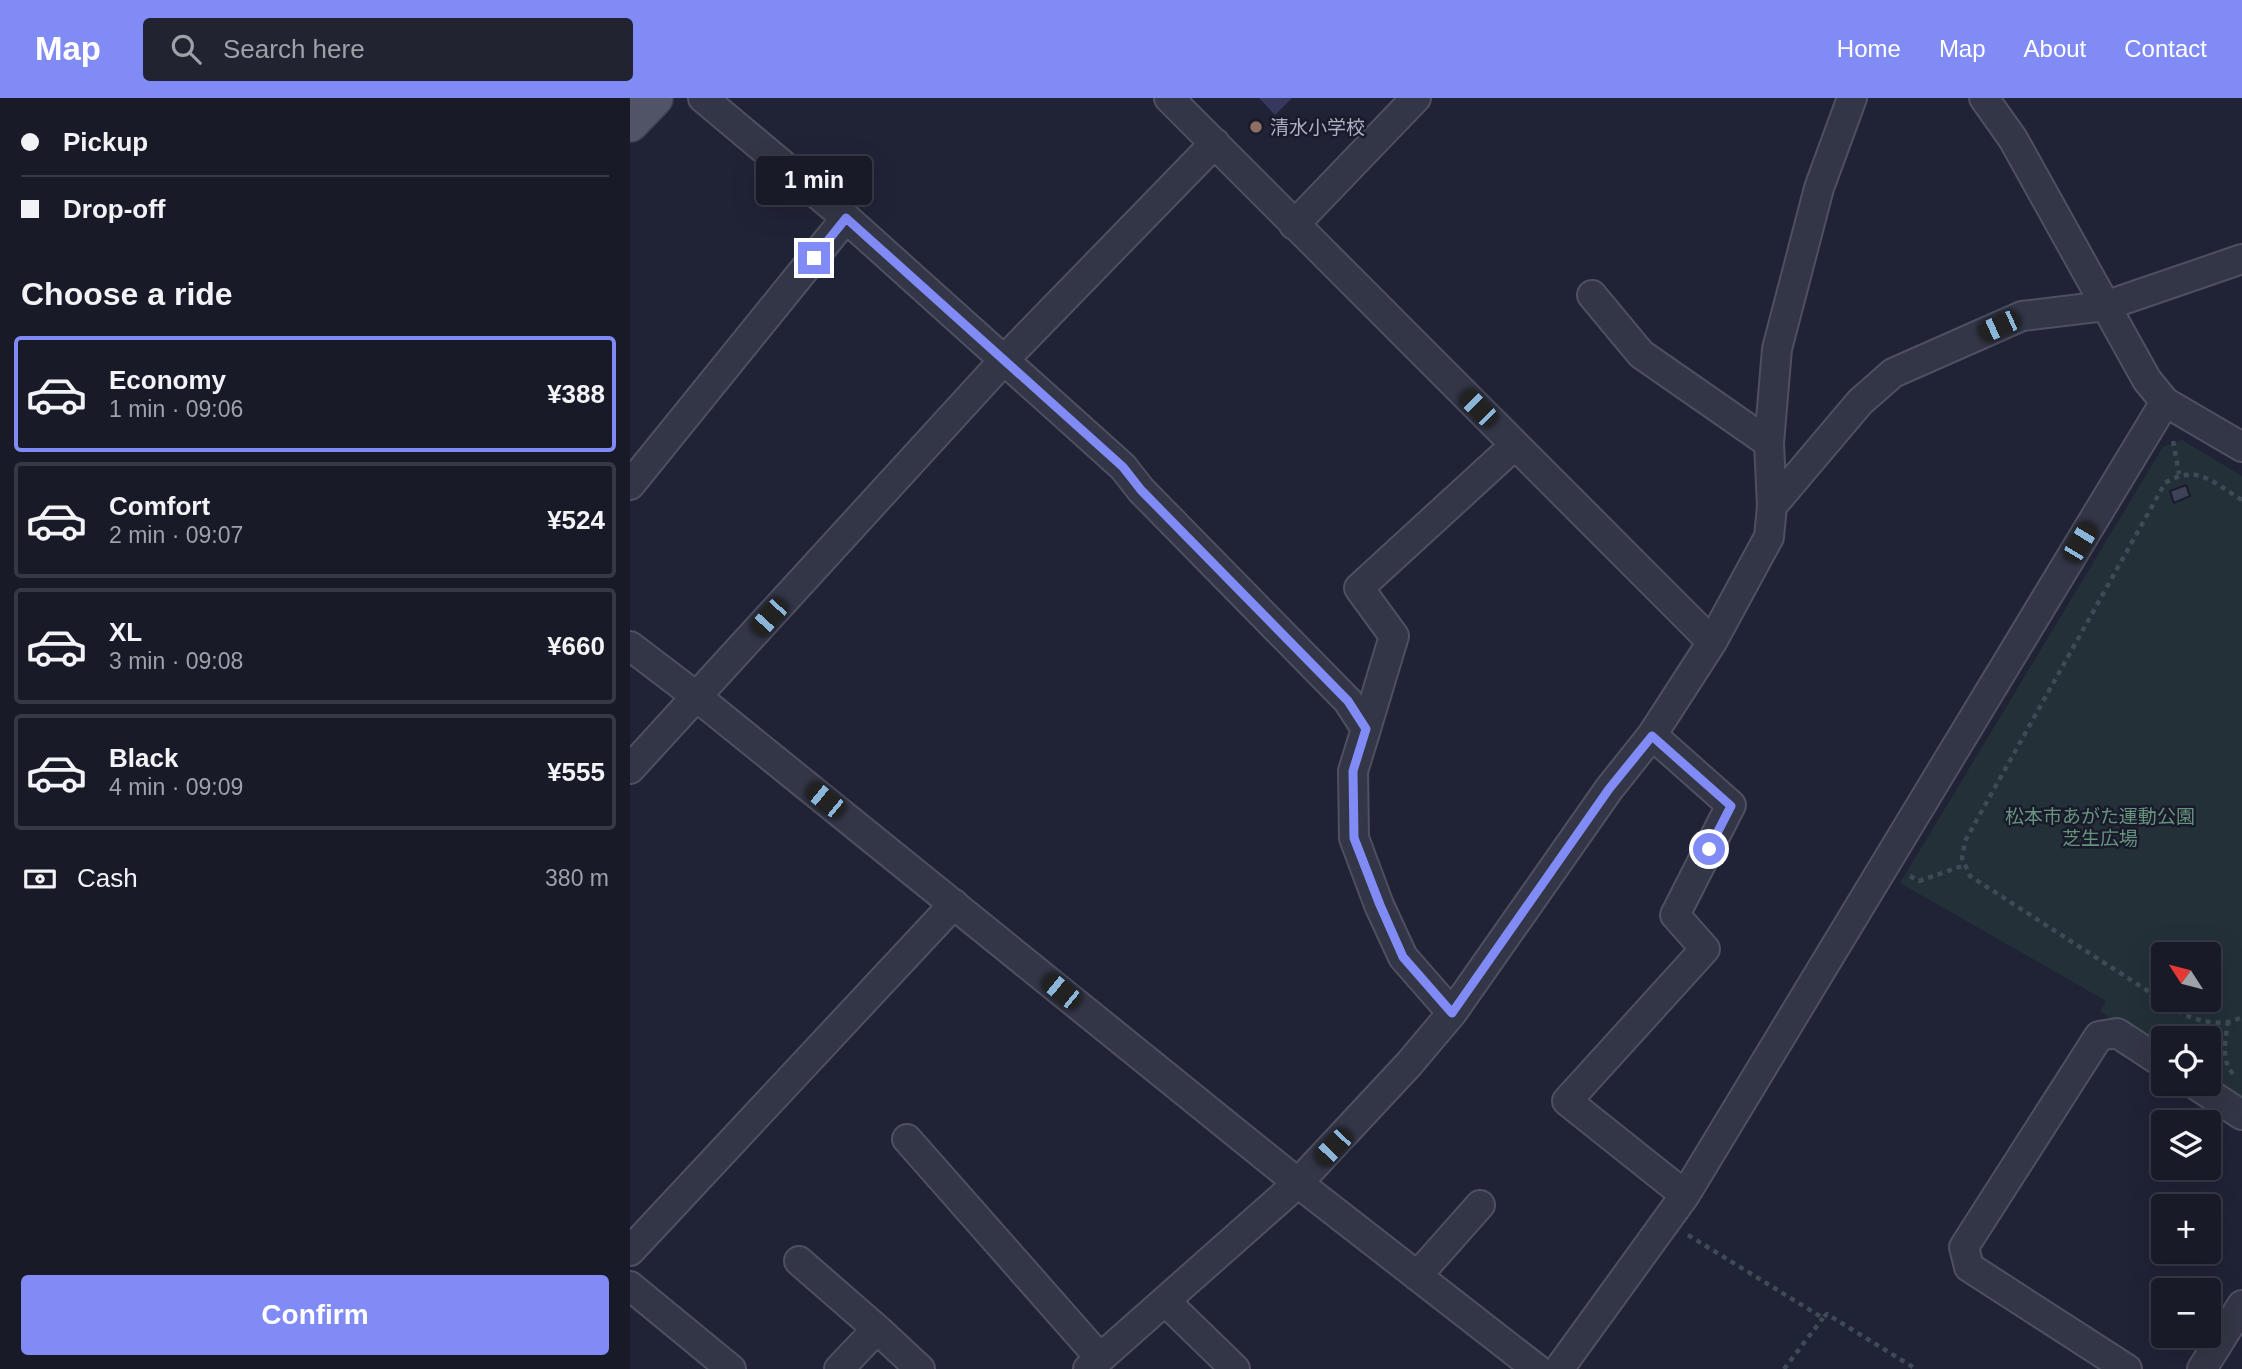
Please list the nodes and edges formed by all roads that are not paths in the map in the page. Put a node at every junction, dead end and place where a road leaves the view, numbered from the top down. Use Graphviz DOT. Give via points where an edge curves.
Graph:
graph roads {
  1 [pos="703,98"];
  2 [pos="1169,98"];
  3 [pos="1416,98"];
  4 [pos="1852,98"];
  5 [pos="1984,98"];
  6 [pos="1215,143"];
  7 [pos="846,218"];
  8 [pos="1294,225"];
  9 [pos="2242,259"];
  10 [pos="1592,295"];
  11 [pos="2105,306"];
  12 [pos="1004,359"];
  13 [pos="2165,402"];
  14 [pos="1769,443"];
  15 [pos="1515,445"];
  16 [pos="2242,447"];
  17 [pos="630,485"];
  18 [pos="1772,506"];
  19 [pos="1712,642"];
  20 [pos="630,646"];
  21 [pos="697,697"];
  22 [pos="1366,729"];
  23 [pos="1652,736"];
  24 [pos="630,769"];
  25 [pos="954,904"];
  26 [pos="1452,1013"];
  27 [pos="2151,1055"];
  28 [pos="2213,1096"];
  29 [pos="2242,1115"];
  30 [pos="907,1139"];
  31 [pos="1298,1183"];
  32 [pos="1685,1195"];
  33 [pos="1480,1205"];
  34 [pos="630,1251"];
  35 [pos="799,1261"];
  36 [pos="1417,1276"];
  37 [pos="630,1286"];
  38 [pos="1165,1301"];
  39 [pos="2242,1305"];
  40 [pos="877,1329"];
  41 [pos="1094,1364"];
  42 [pos="732,1369"];
  43 [pos="839,1369"];
  44 [pos="920,1369"];
  45 [pos="1235,1369"];
  46 [pos="1537,1369"];
  47 [pos="1559,1369"];
  48 [pos="2127,1369"];
  49 [pos="2202,1369"];
  1 -- 7 [label="street"];
  2 -- 6 [label="street"];
  3 -- 8 [label="street"];
  4 -- 14 [label="street" via="1819,187 1777,349"];
  5 -- 11 [label="street" via="2013,139"];
  6 -- 8 [label="street"];
  6 -- 12 [label="street"];
  7 -- 12 [label="street"];
  7 -- 17 [label="street"];
  8 -- 15 [label="street"];
  9 -- 11 [label="street"];
  10 -- 14 [label="street" via="1641,354"];
  11 -- 13 [label="street" via="2147,380"];
  11 -- 18 [label="street" via="2022,316 1893,373 1860,402"];
  12 -- 21 [label="street"];
  12 -- 22 [label="street" via="1123,467 1348,701"];
  13 -- 16 [label="street"];
  13 -- 32 [label="street"];
  14 -- 18 [label="street"];
  15 -- 19 [label="street"];
  15 -- 22 [label="street" via="1359,588 1394,636"];
  18 -- 19 [label="street" via="1769,537"];
  19 -- 23 [label="street"];
  20 -- 21 [label="street"];
  21 -- 24 [label="street"];
  21 -- 25 [label="street"];
  22 -- 26 [label="street" via="1353,771 1354,838 1403,957"];
  23 -- 26 [label="street" via="1609,789"];
  23 -- 32 [label="street" via="1731,806 1675,915 1705,949 1567,1101"];
  25 -- 31 [label="street"];
  25 -- 34 [label="street"];
  26 -- 31 [label="street"];
  27 -- 48 [label="street" via="2117,1033 2099,1036 1964,1247 1969,1267"];
  28 -- 29 [label="street"];
  30 -- 41 [label="street"];
  31 -- 36 [label="street"];
  31 -- 38 [label="street"];
  32 -- 47 [label="street"];
  33 -- 36 [label="street"];
  35 -- 40 [label="street"];
  36 -- 46 [label="street"];
  37 -- 42 [label="street"];
  38 -- 41 [label="street"];
  38 -- 45 [label="street"];
  39 -- 49 [label="street"];
  40 -- 43 [label="street"];
  40 -- 44 [label="street"];
}
